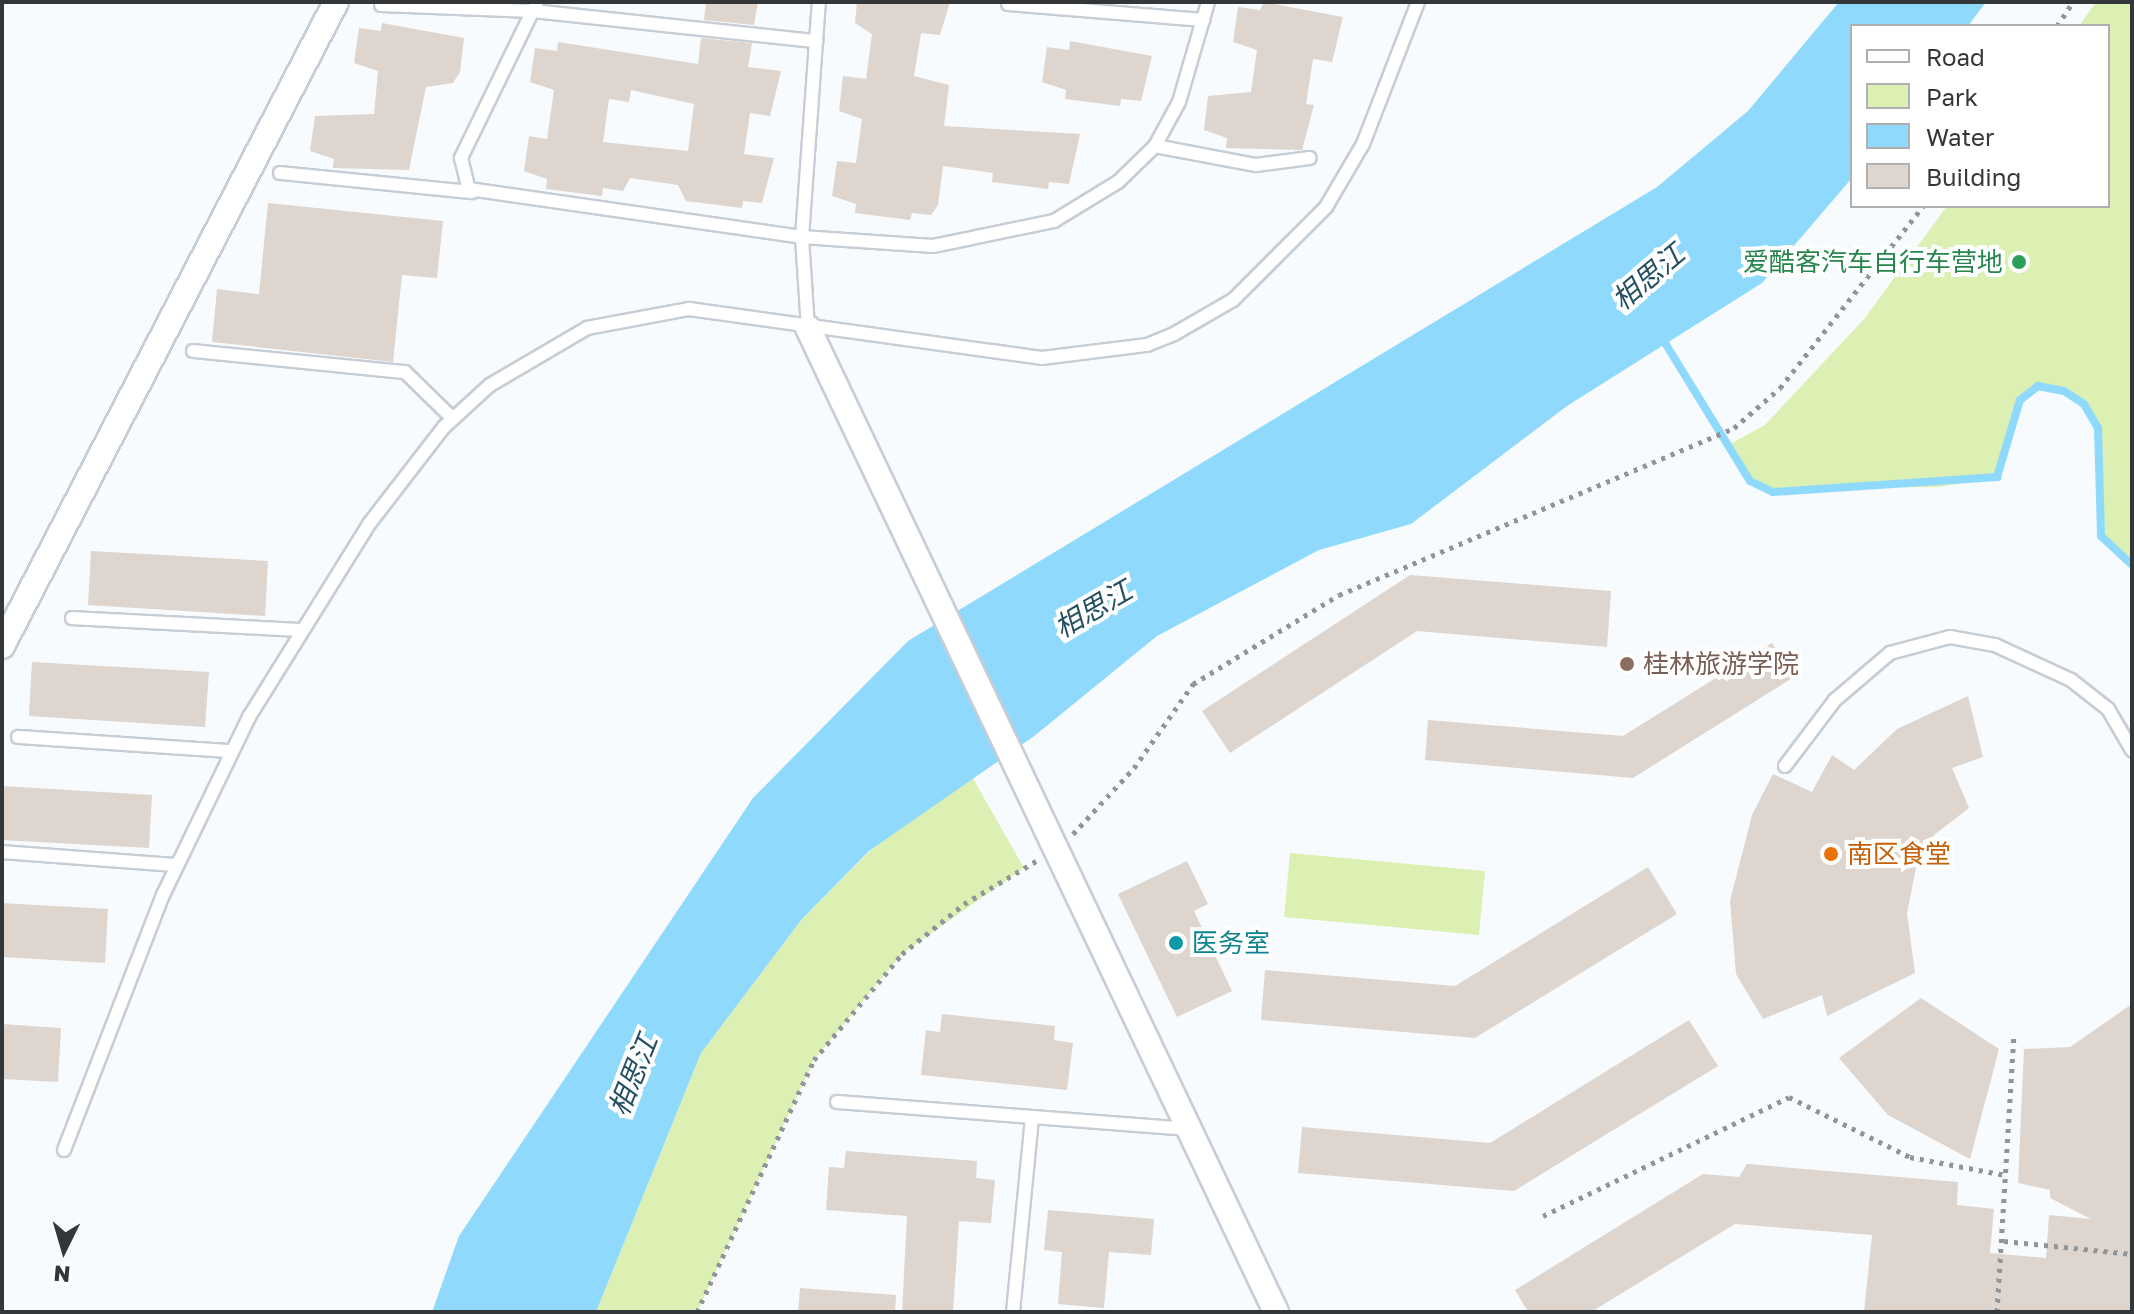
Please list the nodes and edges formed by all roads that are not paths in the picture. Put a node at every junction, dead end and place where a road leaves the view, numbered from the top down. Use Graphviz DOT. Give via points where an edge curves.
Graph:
graph roads {
  1 [pos="336,2"];
  2 [pos="819,2"];
  3 [pos="1208,2"];
  4 [pos="1418,2"];
  5 [pos="1008,4"];
  6 [pos="381,5"];
  7 [pos="535,7"];
  8 [pos="1203,20"];
  9 [pos="816,41"];
  10 [pos="1155,146"];
  11 [pos="1310,158"];
  12 [pos="280,173"];
  13 [pos="472,192"];
  14 [pos="802,237"];
  15 [pos="808,328"];
  16 [pos="193,351"];
  17 [pos="453,419"];
  18 [pos="72,618"];
  19 [pos="299,630"];
  20 [pos="2,646"];
  21 [pos="18,737"];
  22 [pos="2132,750"];
  23 [pos="230,751"];
  24 [pos="1785,766"];
  25 [pos="2,852"];
  26 [pos="176,865"];
  27 [pos="837,1102"];
  28 [pos="1032,1117"];
  29 [pos="1192,1129"];
  30 [pos="64,1150"];
  31 [pos="1013,1312"];
  32 [pos="1276,1312"];
  1 -- 20 [label="street"];
  2 -- 9 [label="lane"];
  3 -- 8 [label="lane"];
  4 -- 15 [label="lane" via="1363,144 1326,207 1233,300 1174,334 1147,345 1042,358"];
  5 -- 8 [label="lane"];
  6 -- 7 [label="lane"];
  7 -- 9 [label="lane"];
  7 -- 13 [label="lane" via="461,158"];
  8 -- 10 [label="lane" via="1179,102"];
  9 -- 14 [label="lane"];
  10 -- 11 [label="lane" via="1256,165"];
  10 -- 14 [label="lane" via="1087,205 1013,234 933,246"];
  12 -- 13 [label="lane"];
  13 -- 14 [label="lane"];
  14 -- 15 [label="lane"];
  15 -- 17 [label="lane" via="711,309 651,312 587,328 490,385"];
  15 -- 29 [label="street"];
  16 -- 17 [label="lane" via="405,372"];
  17 -- 19 [label="lane" via="369,524"];
  18 -- 19 [label="lane"];
  19 -- 23 [label="lane"];
  21 -- 23 [label="lane"];
  22 -- 24 [label="lane" via="2108,709 2071,680 1995,645 1950,637 1890,653 1835,700"];
  23 -- 26 [label="lane"];
  25 -- 26 [label="lane"];
  26 -- 30 [label="lane"];
  27 -- 28 [label="lane"];
  28 -- 29 [label="lane"];
  28 -- 31 [label="lane"];
  29 -- 32 [label="street"];
}
